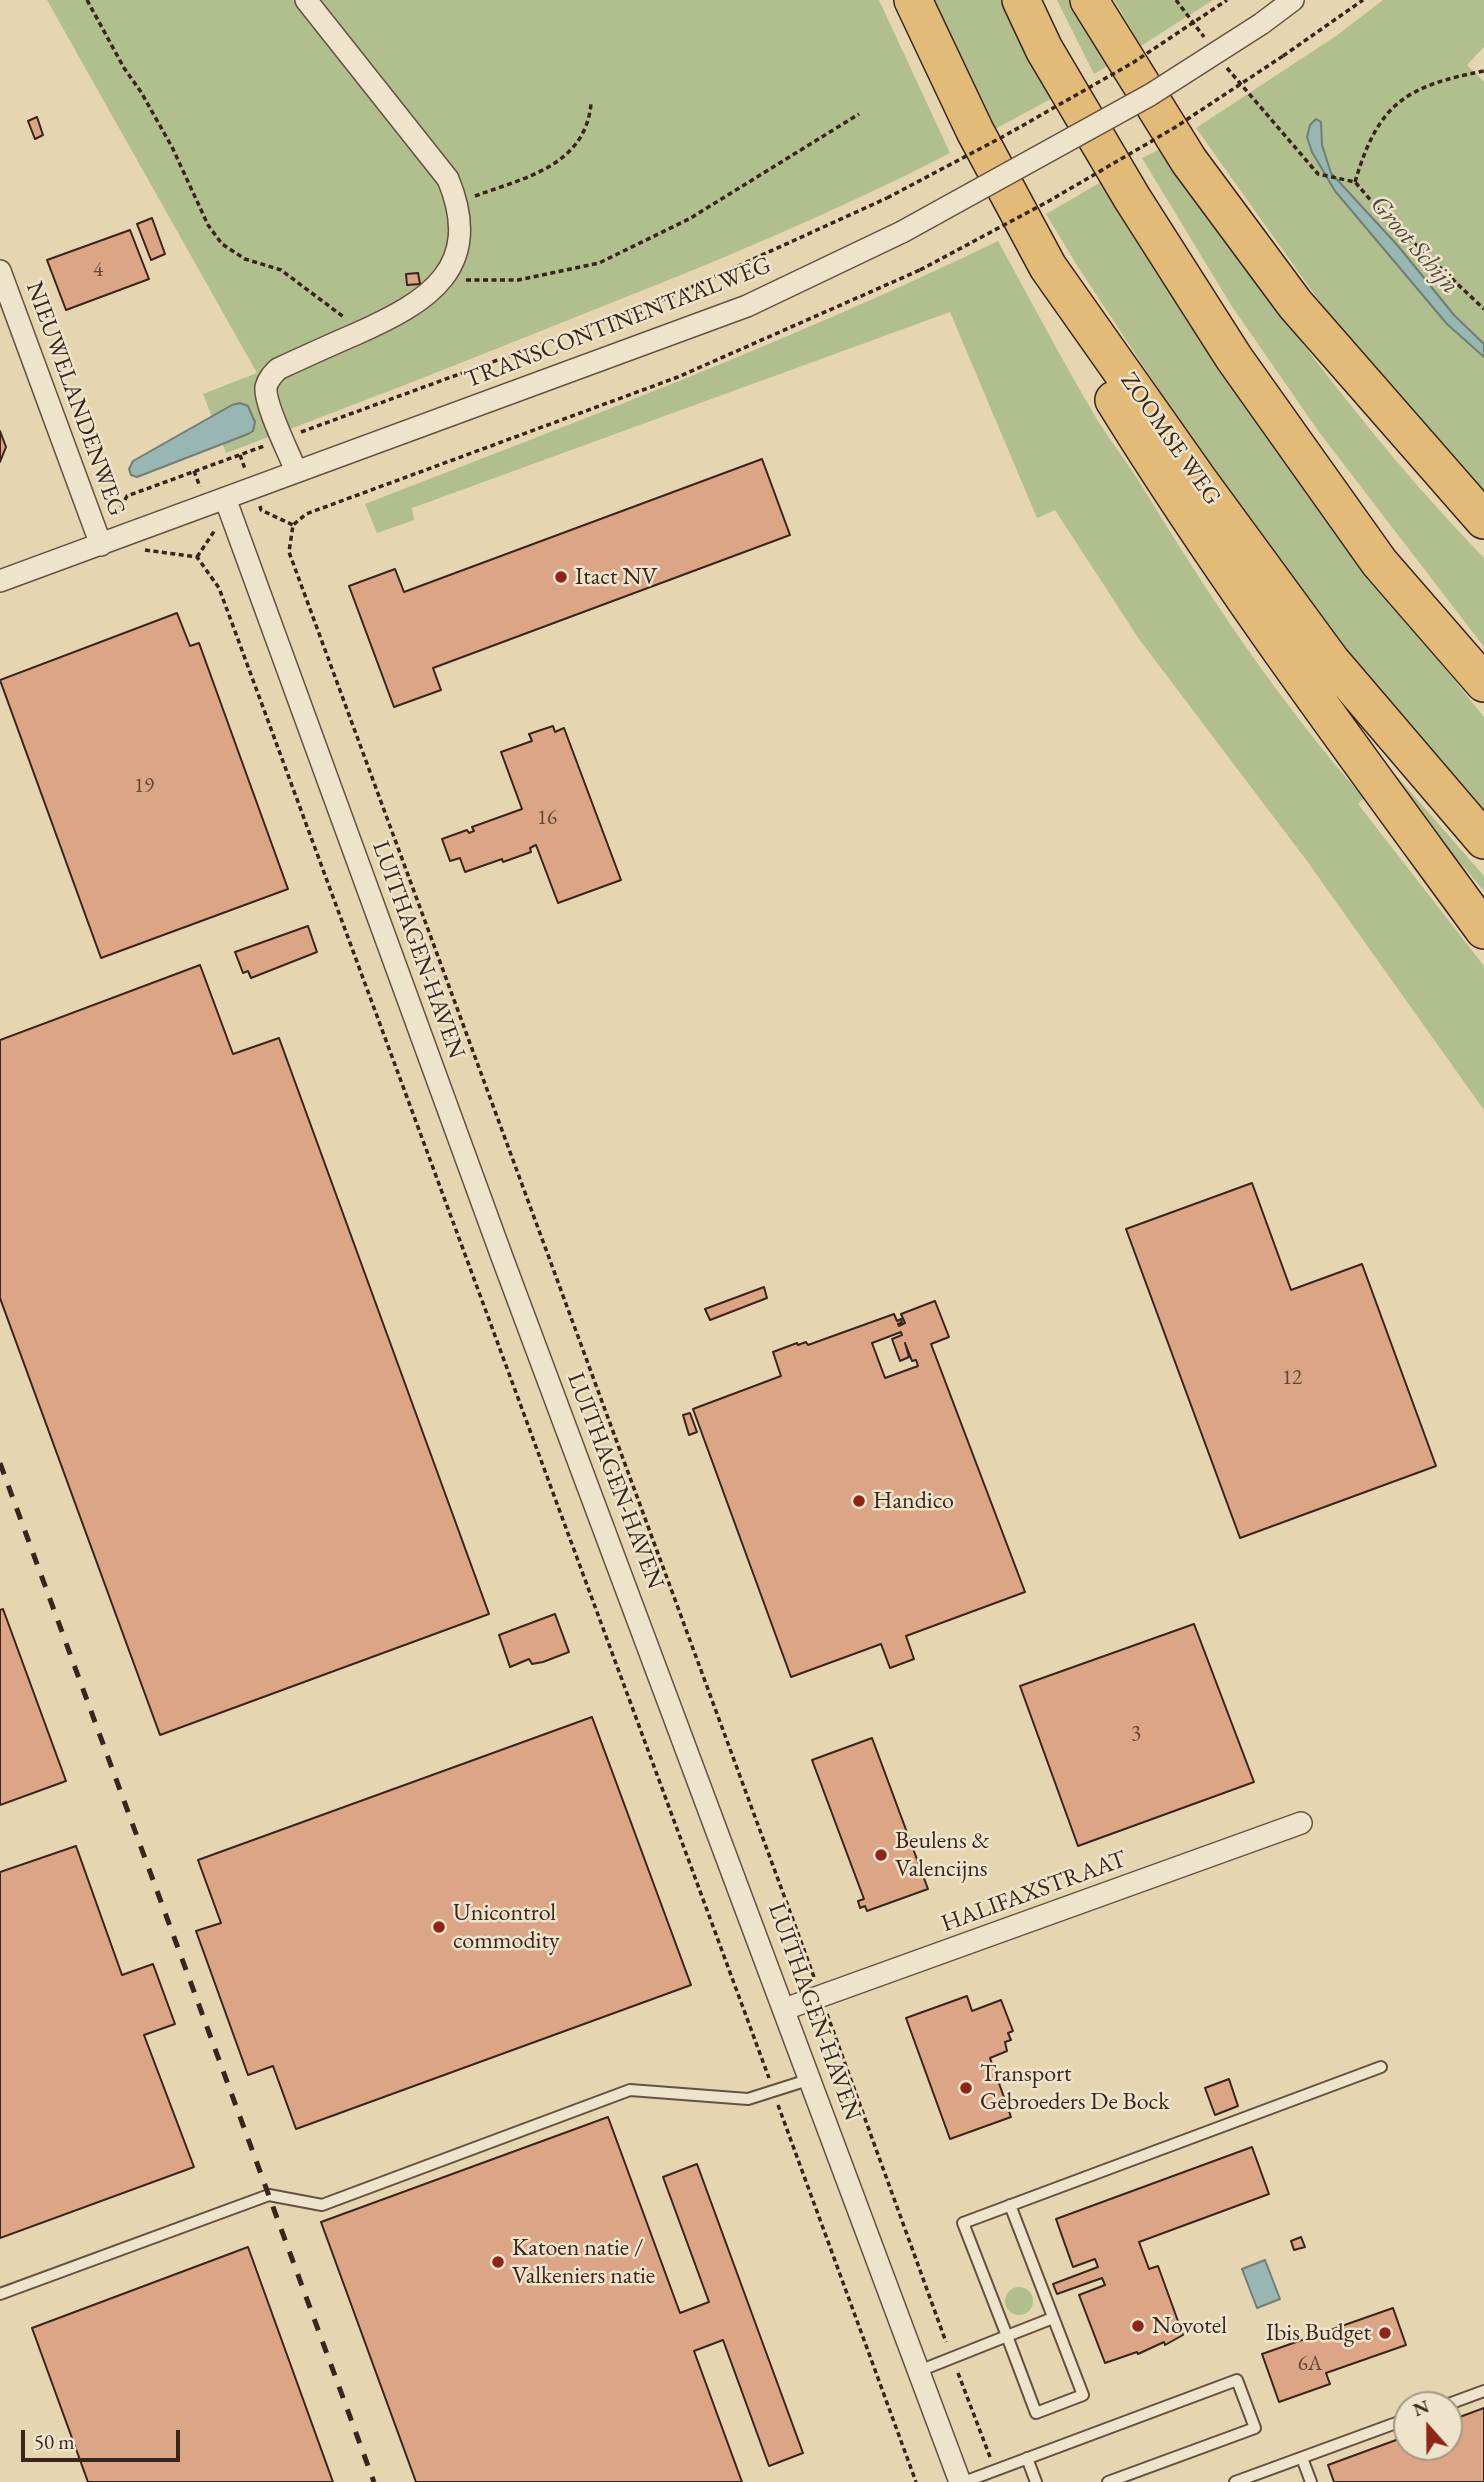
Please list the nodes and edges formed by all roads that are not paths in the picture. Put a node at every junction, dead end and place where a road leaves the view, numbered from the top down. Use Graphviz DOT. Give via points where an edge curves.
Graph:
graph roads {
  1 [pos="306,0"];
  2 [pos="913,0"];
  3 [pos="1021,0"];
  4 [pos="1089,0"];
  5 [pos="1293,0"];
  6 [pos="1048,267"];
  7 [pos="0,271"];
  8 [pos="296,471"];
  9 [pos="225,498"];
  10 [pos="1484,520"];
  11 [pos="102,545"];
  12 [pos="0,581"];
  13 [pos="1484,683"];
  14 [pos="1484,840"];
  15 [pos="1422,845"];
  16 [pos="1484,914"];
  17 [pos="1484,930"];
  18 [pos="1301,1823"];
  19 [pos="785,2009"];
  20 [pos="1381,2067"];
  21 [pos="811,2079"];
  22 [pos="1010,2205"];
  23 [pos="0,2294"];
  24 [pos="1053,2318"];
  25 [pos="1007,2336"];
  26 [pos="919,2371"];
  27 [pos="1484,2391"];
  28 [pos="1463,2399"];
  29 [pos="1393,2424"];
  30 [pos="1027,2458"];
  31 [pos="1302,2458"];
  32 [pos="962,2482"];
  33 [pos="1036,2482"];
  34 [pos="1108,2482"];
  35 [pos="1235,2482"];
  36 [pos="1311,2482"];
  1 -- 8 [label="street" via="449,179 458,202 460,227 456,254 427,296 271,376 266,387 268,401"];
  2 -- 6 [label="highway, ZOOMSE WEG" via="975,131"];
  3 -- 13 [label="highway" via="1044,49 1118,176 1234,358 1379,562"];
  4 -- 10 [label="highway" via="1189,161 1295,304"];
  5 -- 8 [label="street, TRANSCONTINENTAALWEG, bridge" via="1150,95 902,232 747,306"];
  6 -- 14 [label="highway, ZOOMSE WEG" via="1331,661"];
  6 -- 15 [label="highway" via="1104,385 1151,461 1369,776"];
  7 -- 11 [label="street, NIEUWELANDENWEG"];
  8 -- 9 [label="street, TRANSCONTINENTAALWEG"];
  9 -- 11 [label="street, TRANSCONTINENTAALWEG"];
  9 -- 19 [label="street, LUITHAGEN-HAVEN"];
  11 -- 12 [label="street, TRANSCONTINENTAALWEG"];
  15 -- 16 [label="highway"];
  15 -- 17 [label="highway"];
  18 -- 19 [label="street, HALIFAXSTRAAT"];
  19 -- 21 [label="street, LUITHAGEN-HAVEN"];
  20 -- 22 [label="lane"];
  21 -- 23 [label="lane" via="748,2099 629,2091 323,2204 269,2195"];
  21 -- 26 [label="street, LUITHAGEN-HAVEN"];
  22 -- 24 [label="lane"];
  22 -- 25 [label="lane" via="963,2223"];
  24 -- 25 [label="lane"];
  24 -- 25 [label="lane" via="1083,2395 1036,2413"];
  25 -- 26 [label="lane"];
  26 -- 32 [label="street, LUITHAGEN-HAVEN"];
  27 -- 28 [label="lane"];
  29 -- 31 [label="lane"];
  30 -- 32 [label="lane"];
  30 -- 33 [label="lane"];
  30 -- 34 [label="lane" via="1237,2380 1255,2428"];
  31 -- 35 [label="lane"];
  31 -- 36 [label="lane"];
}
